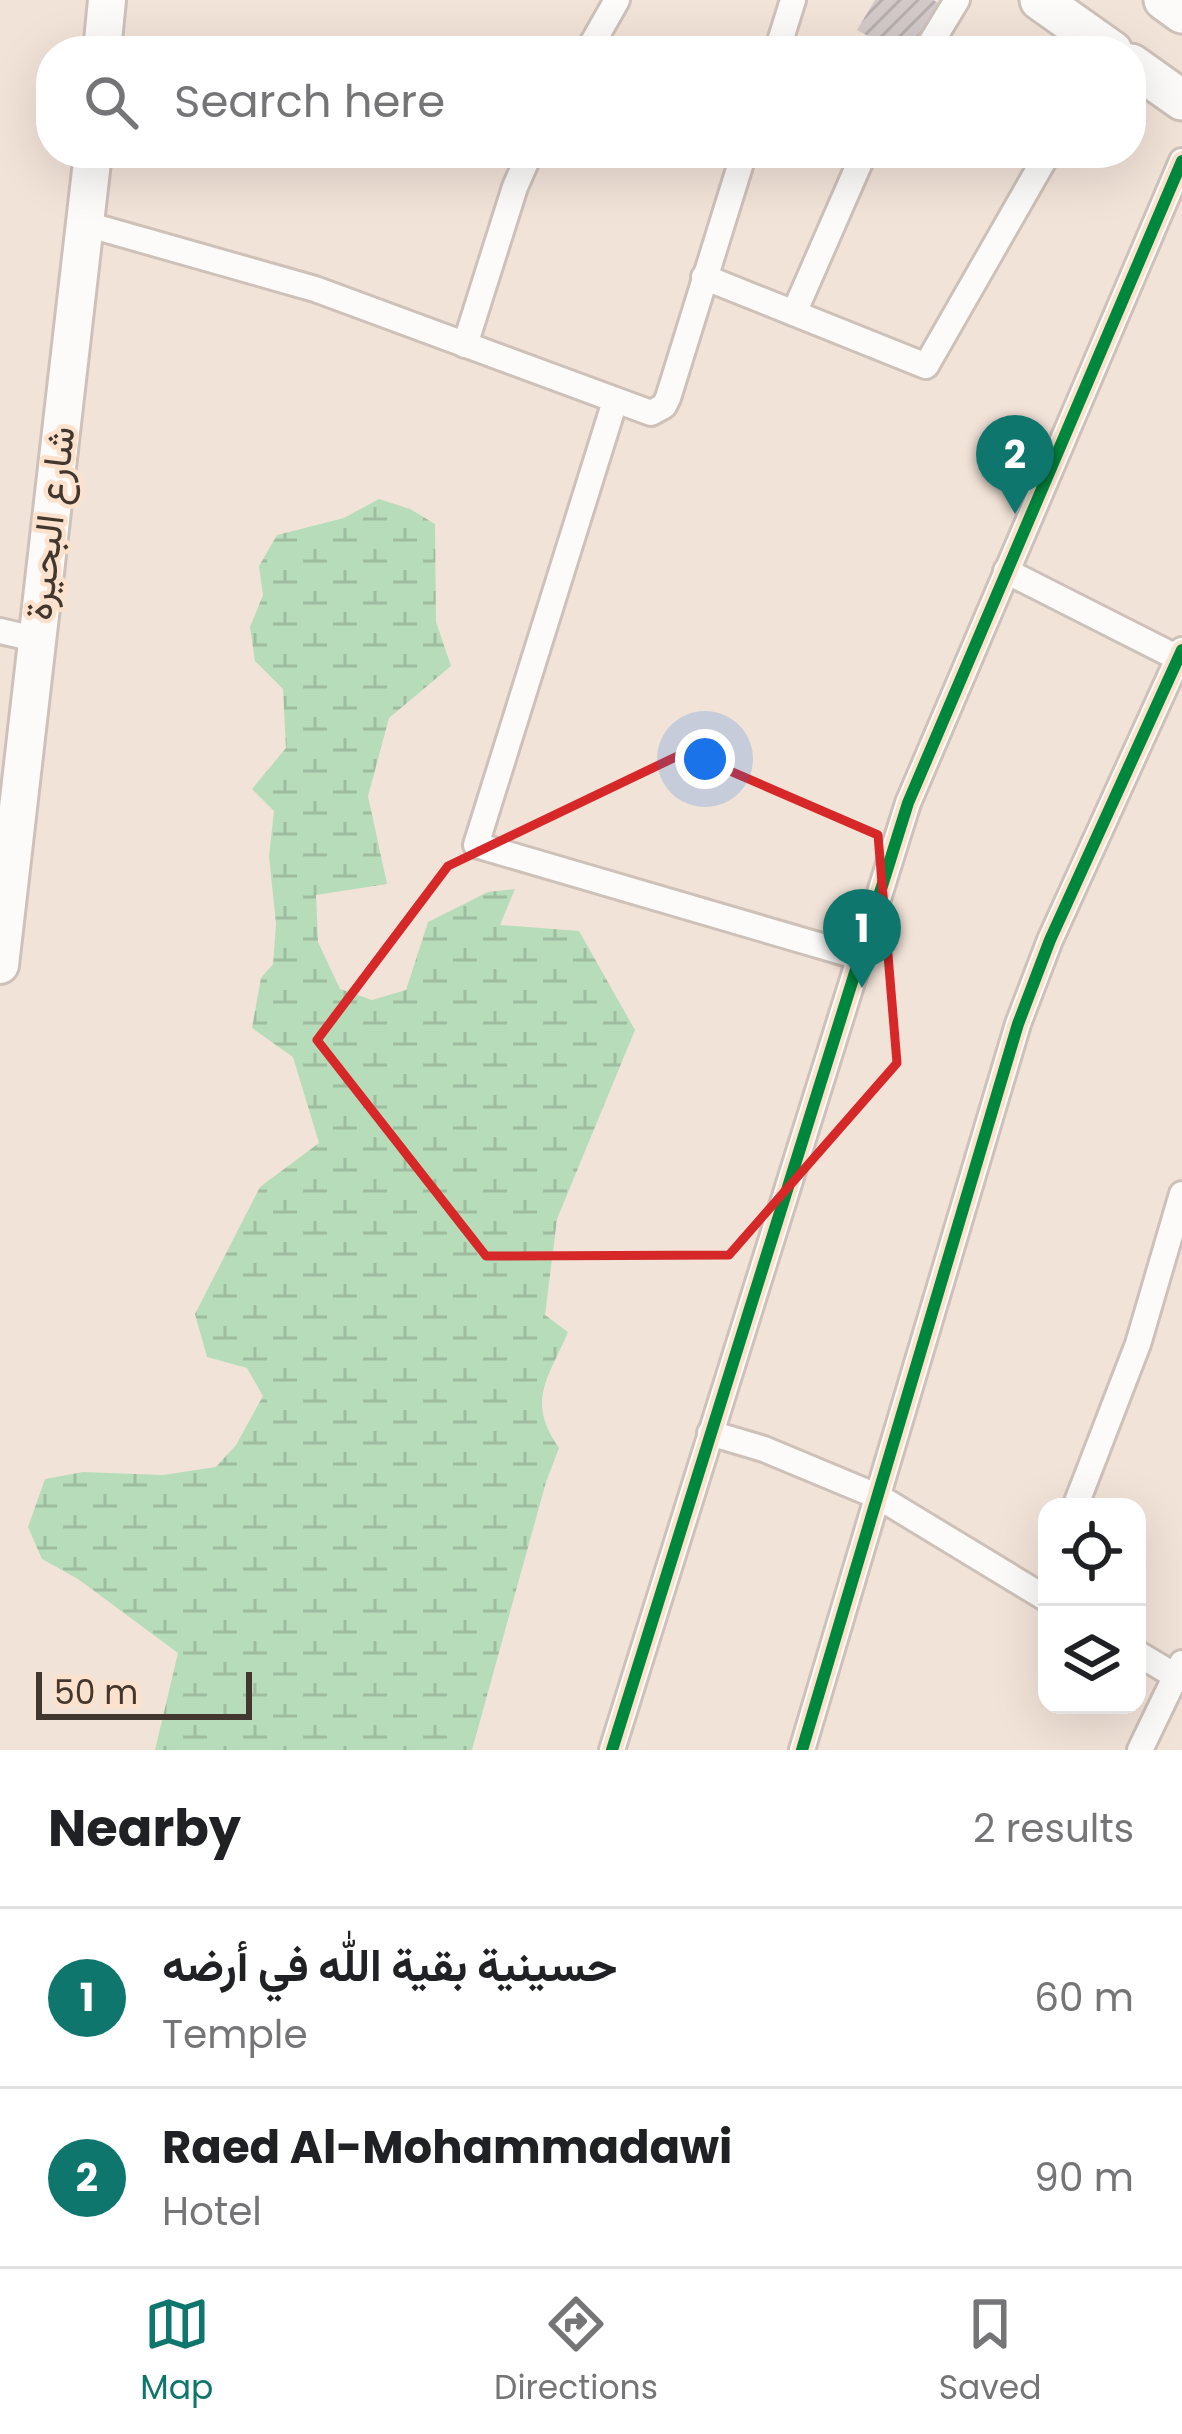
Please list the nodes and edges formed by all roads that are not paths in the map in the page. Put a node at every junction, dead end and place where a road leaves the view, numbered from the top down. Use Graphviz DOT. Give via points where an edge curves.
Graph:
graph roads {
  1 [pos="107,0"];
  2 [pos="616,0"];
  3 [pos="793,0"];
  4 [pos="957,0"];
  5 [pos="1040,0"];
  6 [pos="1164,0"];
  7 [pos="1182,13"];
  8 [pos="103,36"];
  9 [pos="596,36"];
  10 [pos="782,36"];
  11 [pos="935,36"];
  12 [pos="1090,36"];
  13 [pos="1146,75"];
  14 [pos="1182,100"];
  15 [pos="1182,161"];
  16 [pos="92,168"];
  17 [pos="523,168"];
  18 [pos="739,168"];
  19 [pos="857,168"];
  20 [pos="1039,168"];
  21 [pos="86,224"];
  22 [pos="704,277"];
  23 [pos="794,314"];
  24 [pos="465,345"];
  25 [pos="615,401"];
  26 [pos="1006,571"];
  27 [pos="18,635"];
  28 [pos="1179,660"];
  29 [pos="860,957"];
  30 [pos="0,965"];
  31 [pos="1182,1194"];
  32 [pos="710,1432"];
  33 [pos="879,1497"];
  34 [pos="1078,1498"];
  35 [pos="1038,1586"];
  36 [pos="1146,1657"];
  37 [pos="1180,1673"];
  38 [pos="612,1750"];
  39 [pos="802,1750"];
  40 [pos="1139,1750"];
  1 -- 8 [label="street"];
  2 -- 9 [label="street"];
  3 -- 10 [label="street"];
  4 -- 11 [label="street"];
  5 -- 12 [label="main road"];
  6 -- 7 [label="main road"];
  13 -- 14 [label="main road"];
  15 -- 26 [label="street"];
  16 -- 21 [label="street, شارع البحيرة"];
  17 -- 24 [label="street"];
  18 -- 22 [label="street"];
  19 -- 23 [label="street"];
  20 -- 23 [label="street" via="926,366"];
  21 -- 24 [label="street" via="315,289"];
  21 -- 27 [label="street, شارع البحيرة"];
  22 -- 23 [label="street"];
  22 -- 25 [label="street" via="664,406 644,412"];
  24 -- 25 [label="street"];
  25 -- 29 [label="street" via="476,845"];
  26 -- 28 [label="street"];
  26 -- 29 [label="street" via="908,803"];
  27 -- 30 [label="street, شارع البحيرة"];
  28 -- 33 [label="street" via="1018,1024"];
  29 -- 32 [label="street"];
  31 -- 34 [label="street" via="1138,1344"];
  32 -- 33 [label="street"];
  32 -- 38 [label="street"];
  33 -- 35 [label="street"];
  33 -- 39 [label="street"];
  36 -- 37 [label="street"];
  37 -- 40 [label="street"];
}
